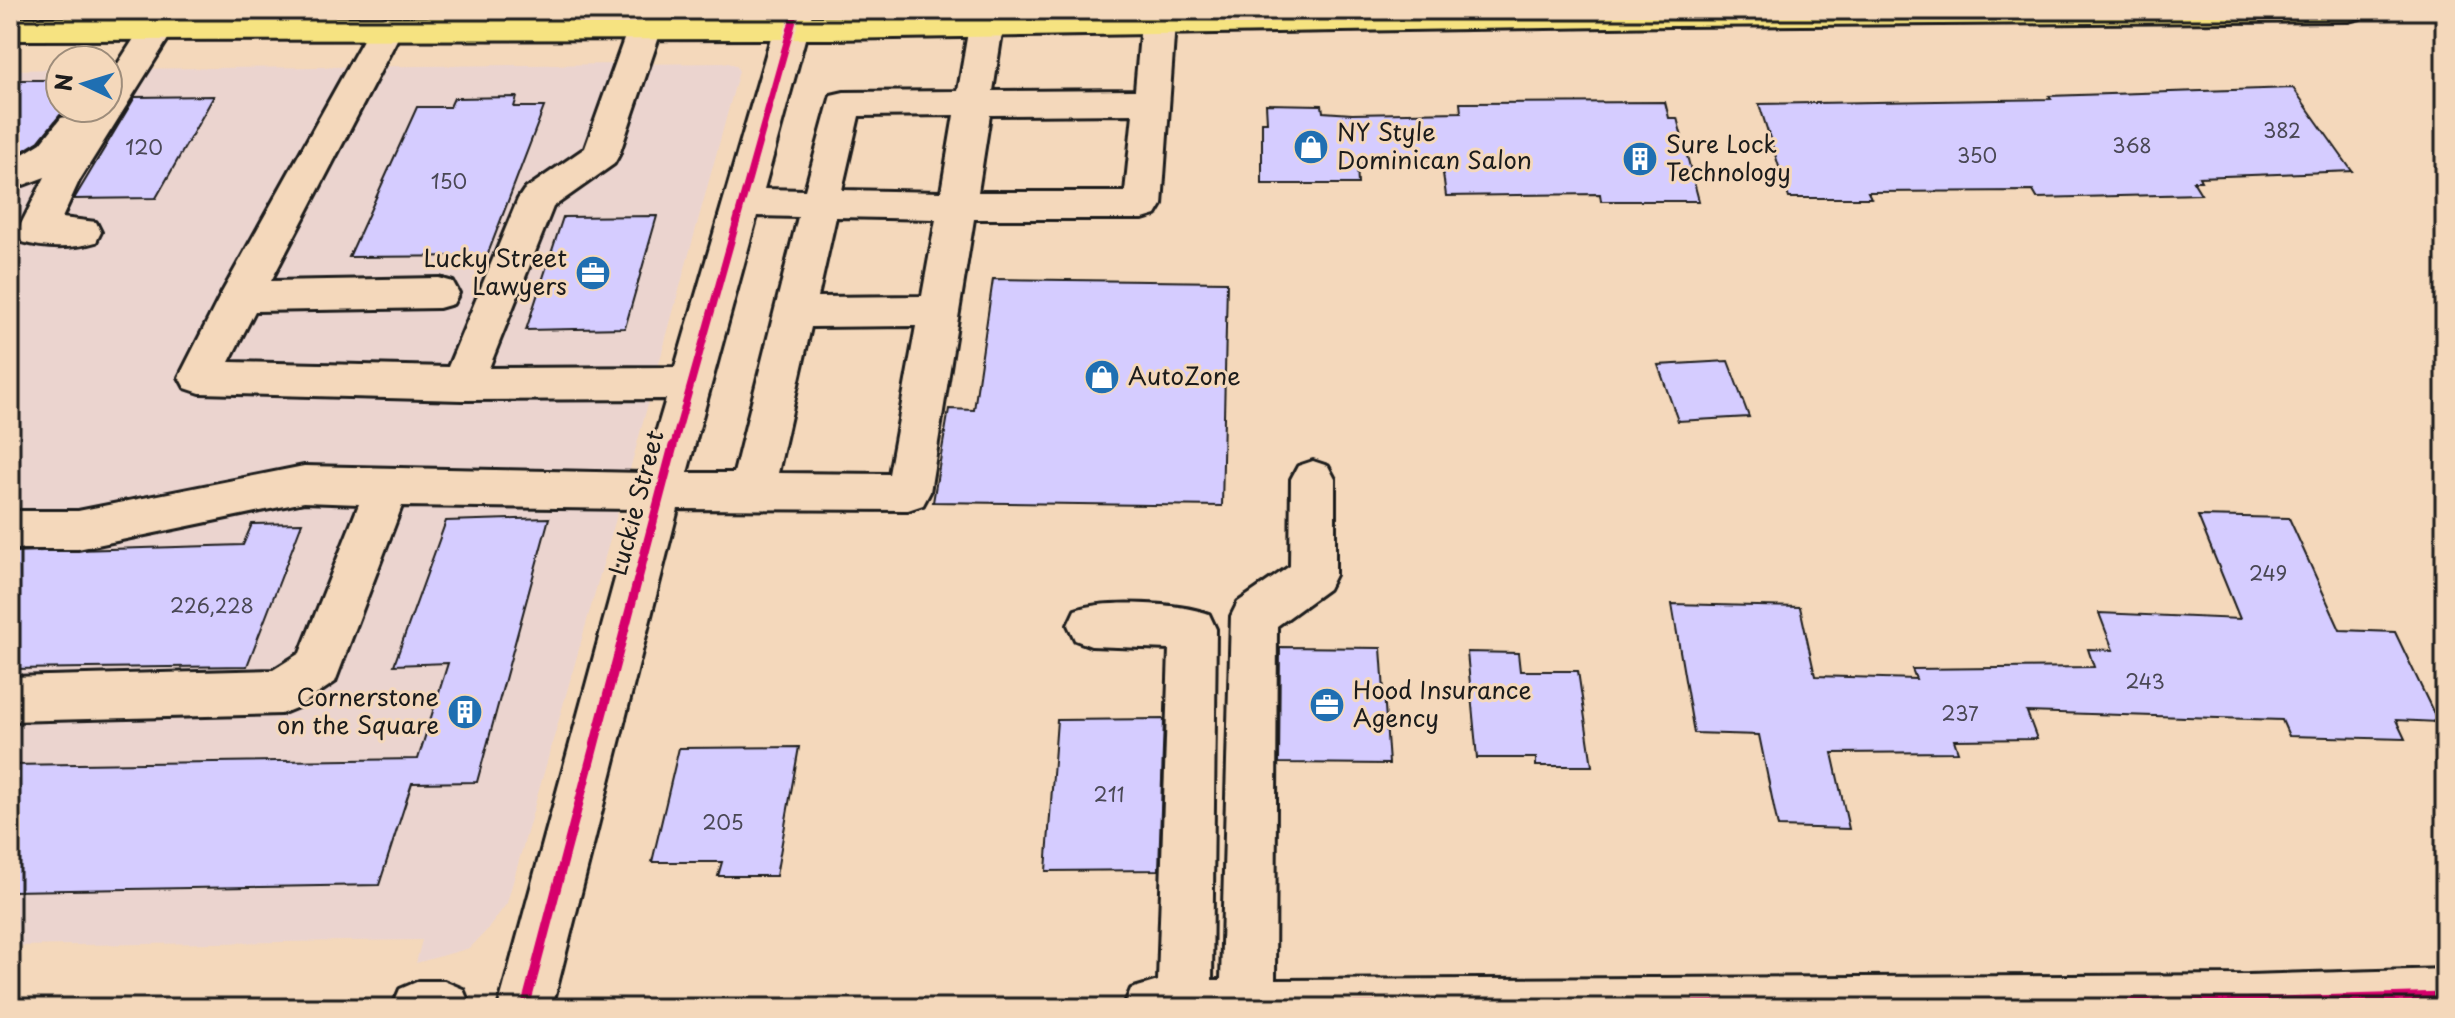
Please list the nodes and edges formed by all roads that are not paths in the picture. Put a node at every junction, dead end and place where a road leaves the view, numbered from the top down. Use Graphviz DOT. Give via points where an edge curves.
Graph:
graph roads {
  1 [pos="2348,10"];
  2 [pos="2133,11"];
  3 [pos="793,19"];
  4 [pos="1158,23"];
  5 [pos="165,24"];
  6 [pos="986,26"];
  7 [pos="386,28"];
  8 [pos="645,28"];
  9 [pos="10,29"];
  10 [pos="124,61"];
  11 [pos="124,84"];
  12 [pos="976,102"];
  13 [pos="1150,102"];
  14 [pos="76,124"];
  15 [pos="97,124"];
  16 [pos="10,177"];
  17 [pos="743,202"];
  18 [pos="820,202"];
  19 [pos="957,206"];
  20 [pos="82,232"];
  21 [pos="439,293"];
  22 [pos="240,296"];
  23 [pos="941,311"];
  24 [pos="794,312"];
  25 [pos="691,383"];
  26 [pos="462,384"];
  27 [pos="1313,479"];
  28 [pos="388,486"];
  29 [pos="661,490"];
  30 [pos="752,490"];
  31 [pos="10,530"];
  32 [pos="1091,625"];
  33 [pos="10,699"];
  34 [pos="2445,996"];
  35 [pos="1248,1007"];
  36 [pos="419,1008"];
  37 [pos="444,1008"];
  38 [pos="525,1008"];
  39 [pos="1150,1008"];
  40 [pos="1184,1008"];
  1 -- 2 [label="main road"];
  2 -- 4 [label="main road"];
  3 -- 6 [label="main road"];
  3 -- 8 [label="main road"];
  3 -- 17 [label="street, Luckie Street"];
  4 -- 6 [label="main road"];
  4 -- 13 [label="street"];
  5 -- 7 [label="main road"];
  5 -- 9 [label="main road"];
  5 -- 10 [label="street"];
  5 -- 11 [label="street"];
  6 -- 12 [label="street"];
  7 -- 8 [label="main road"];
  7 -- 22 [label="street"];
  8 -- 26 [label="street" via="601,155 537,199"];
  12 -- 13 [label="street"];
  12 -- 18 [label="street" via="844,104"];
  12 -- 19 [label="street"];
  13 -- 19 [label="street" via="1143,205"];
  14 -- 16 [label="street" via="40,167"];
  15 -- 20 [label="street" via="36,232"];
  17 -- 18 [label="street"];
  17 -- 25 [label="street, Luckie Street"];
  18 -- 19 [label="street"];
  18 -- 24 [label="street"];
  19 -- 23 [label="street"];
  21 -- 22 [label="street"];
  22 -- 26 [label="street" via="200,377"];
  23 -- 24 [label="street"];
  23 -- 30 [label="street" via="908,492"];
  24 -- 30 [label="street"];
  25 -- 26 [label="street"];
  25 -- 29 [label="street, Luckie Street"];
  27 -- 35 [label="street" via="1312,575 1254,616"];
  28 -- 29 [label="street"];
  28 -- 31 [label="street" via="304,484 78,530"];
  28 -- 33 [label="street" via="318,667 281,692"];
  29 -- 30 [label="street"];
  29 -- 38 [label="street, Luckie Street"];
  32 -- 40 [label="street" via="1193,629"];
  34 -- 35 [label="street" via="2232,1002"];
  35 -- 40 [label="street"];
  36 -- 37 [label="street"];
  39 -- 40 [label="street"];
}
